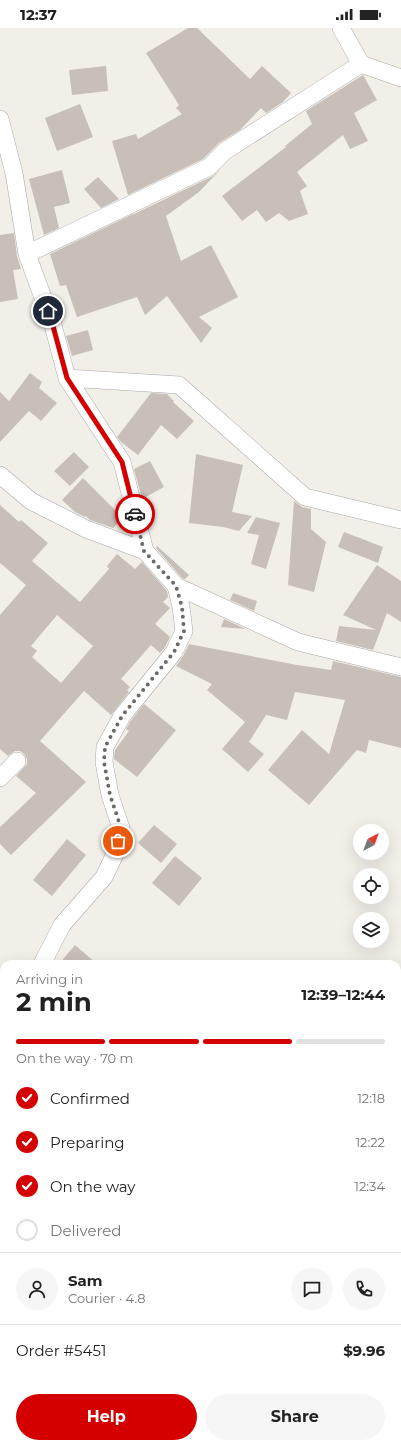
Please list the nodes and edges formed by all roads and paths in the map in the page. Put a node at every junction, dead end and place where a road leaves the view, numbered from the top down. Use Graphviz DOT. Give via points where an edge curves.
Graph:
graph roads {
  1 [pos="340,28"];
  2 [pos="361,64"];
  3 [pos="401,78"];
  4 [pos="0,119"];
  5 [pos="28,254"];
  6 [pos="67,378"];
  7 [pos="0,475"];
  8 [pos="401,520"];
  9 [pos="144,551"];
  10 [pos="176,586"];
  11 [pos="401,667"];
  12 [pos="17,761"];
  13 [pos="0,778"];
  14 [pos="44,960"];
  1 -- 2 [label="street"];
  2 -- 3 [label="street"];
  2 -- 5 [label="street" via="225,151 209,167"];
  4 -- 5 [label="street" via="14,173"];
  5 -- 6 [label="street" via="53,326"];
  6 -- 8 [label="street" via="179,385 304,497"];
  6 -- 9 [label="street" via="122,462"];
  7 -- 9 [label="street" via="31,501 86,529"];
  9 -- 10 [label="street"];
  10 -- 11 [label="street" via="298,642"];
  10 -- 14 [label="street" via="182,607 184,631 174,652 122,716 105,747 104,762 110,795 121,828 115,854 104,877 62,925"];
  12 -- 13 [label="street"];
}
